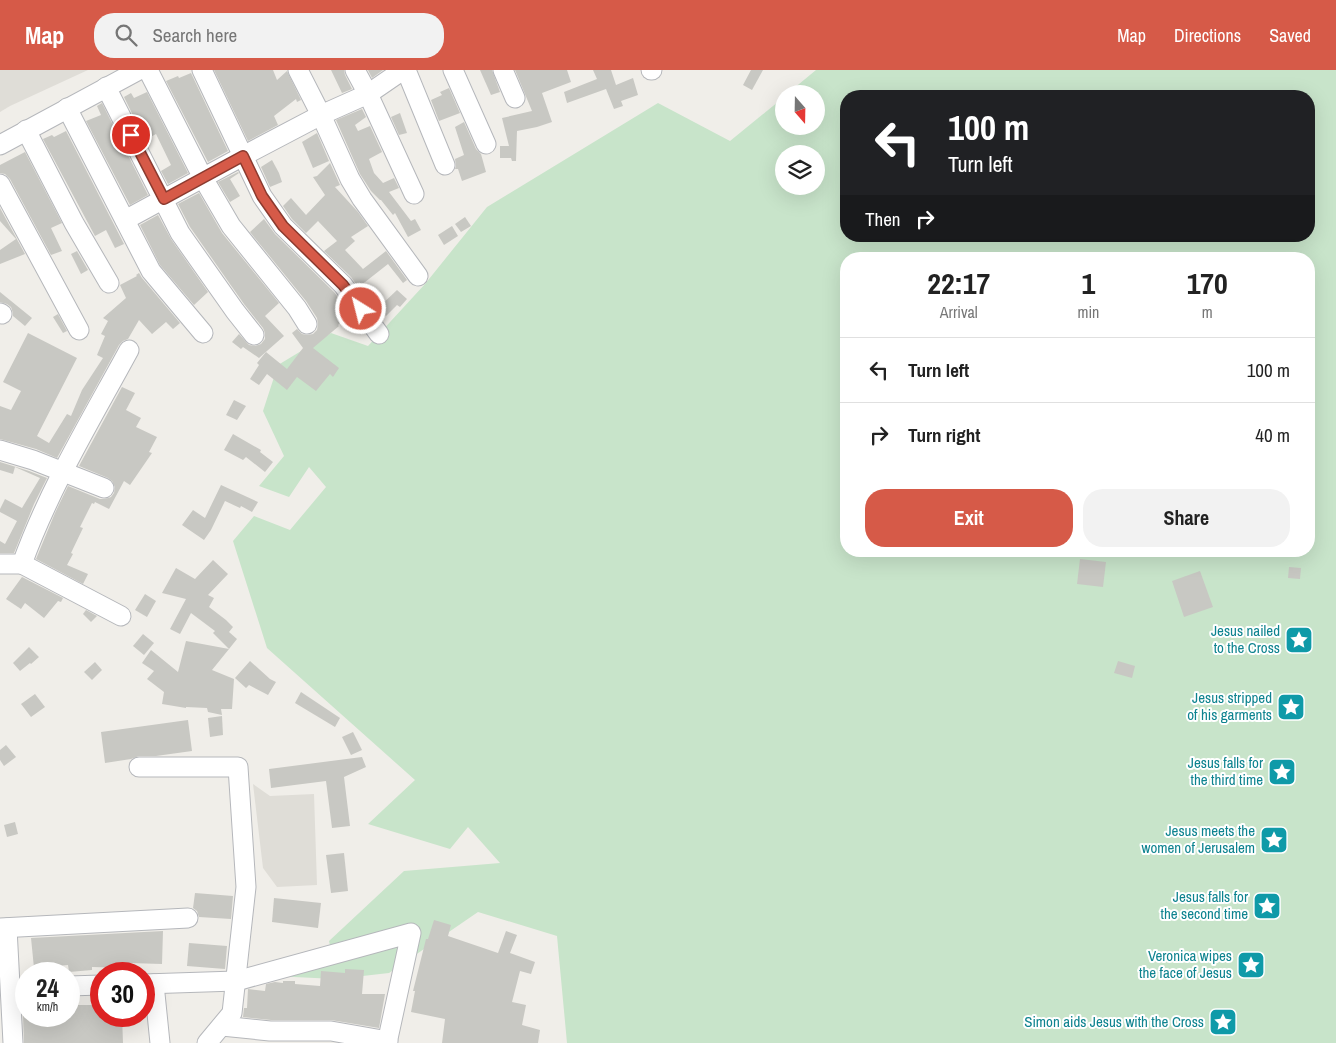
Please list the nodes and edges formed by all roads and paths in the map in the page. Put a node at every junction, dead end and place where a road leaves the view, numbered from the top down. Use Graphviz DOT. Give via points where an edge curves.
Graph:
graph roads {
  1 [pos="139,70"];
  2 [pos="148,70"];
  3 [pos="202,70"];
  4 [pos="298,70"];
  5 [pos="355,70"];
  6 [pos="403,70"];
  7 [pos="406,70"];
  8 [pos="453,70"];
  9 [pos="503,70"];
  10 [pos="106,88"];
  11 [pos="368,94"];
  12 [pos="514,98"];
  13 [pos="67,108"];
  14 [pos="322,115"];
  15 [pos="26,130"];
  16 [pos="486,144"];
  17 [pos="0,145"];
  18 [pos="243,156"];
  19 [pos="445,164"];
  20 [pos="203,178"];
  21 [pos="0,184"];
  22 [pos="414,194"];
  23 [pos="164,199"];
  24 [pos="125,220"];
  25 [pos="418,276"];
  26 [pos="109,283"];
  27 [pos="307,324"];
  28 [pos="79,330"];
  29 [pos="203,332"];
  30 [pos="379,334"];
  31 [pos="254,335"];
  32 [pos="128,350"];
  33 [pos="0,450"];
  34 [pos="63,472"];
  35 [pos="104,488"];
  36 [pos="0,564"];
  37 [pos="22,564"];
  38 [pos="121,616"];
  39 [pos="139,767"];
  40 [pos="188,918"];
  41 [pos="3,928"];
  42 [pos="236,981"];
  43 [pos="155,984"];
  44 [pos="12,988"];
  45 [pos="155,1016"];
  46 [pos="222,1026"];
  47 [pos="388,1042"];
  48 [pos="13,1043"];
  49 [pos="160,1043"];
  50 [pos="207,1043"];
  1 -- 10 [label="street"];
  2 -- 20 [label="street"];
  3 -- 18 [label="street"];
  4 -- 14 [label="street"];
  5 -- 11 [label="street"];
  6 -- 11 [label="street"];
  7 -- 19 [label="street"];
  8 -- 16 [label="street"];
  9 -- 12 [label="street"];
  10 -- 13 [label="street"];
  10 -- 23 [label="street"];
  11 -- 14 [label="street"];
  11 -- 22 [label="street"];
  13 -- 15 [label="street"];
  13 -- 24 [label="street"];
  14 -- 18 [label="street"];
  14 -- 25 [label="street" via="350,179"];
  15 -- 17 [label="street"];
  15 -- 26 [label="street"];
  18 -- 20 [label="street"];
  18 -- 30 [label="street" via="271,211 343,285"];
  20 -- 23 [label="street"];
  20 -- 27 [label="street" via="231,226"];
  21 -- 28 [label="street"];
  23 -- 24 [label="street"];
  23 -- 31 [label="street" via="180,233"];
  24 -- 29 [label="street" via="151,271"];
  32 -- 34 [label="street"];
  33 -- 34 [label="street"];
  34 -- 35 [label="street"];
  34 -- 37 [label="street"];
  36 -- 37 [label="street"];
  37 -- 38 [label="street"];
  39 -- 42 [label="street" via="238,767 246,887"];
  40 -- 41 [label="street"];
  41 -- 44 [label="street"];
  42 -- 43 [label="street"];
  42 -- 46 [label="street" via="232,1013"];
  42 -- 47 [label="street" via="411,933"];
  44 -- 48 [label="street"];
  45 -- 49 [label="street"];
  46 -- 47 [label="street" via="270,1031 331,1031"];
  46 -- 50 [label="street"];
}
